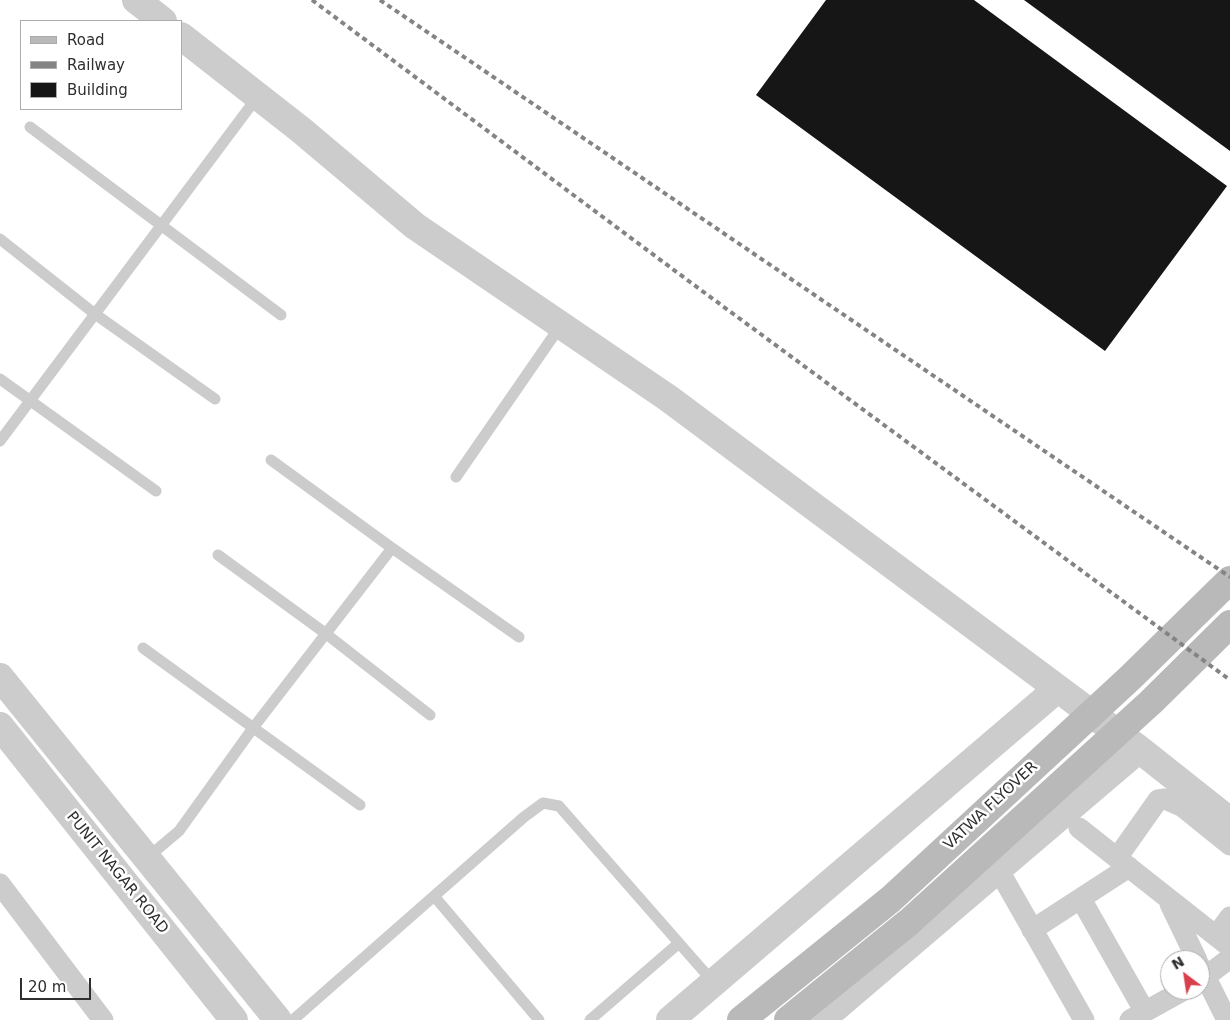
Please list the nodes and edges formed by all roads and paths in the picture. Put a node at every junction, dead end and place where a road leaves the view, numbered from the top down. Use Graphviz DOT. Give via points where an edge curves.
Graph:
graph roads {
  1 [pos="136,0"];
  2 [pos="162,20"];
  3 [pos="182,37"];
  4 [pos="258,96"];
  5 [pos="30,127"];
  6 [pos="162,226"];
  7 [pos="0,239"];
  8 [pos="95,314"];
  9 [pos="281,315"];
  10 [pos="561,325"];
  11 [pos="0,379"];
  12 [pos="215,399"];
  13 [pos="29,402"];
  14 [pos="0,441"];
  15 [pos="271,460"];
  16 [pos="456,477"];
  17 [pos="156,491"];
  18 [pos="392,548"];
  19 [pos="218,555"];
  20 [pos="1230,580"];
  21 [pos="1230,624"];
  22 [pos="325,633"];
  23 [pos="519,637"];
  24 [pos="143,648"];
  25 [pos="0,677"];
  26 [pos="1056,690"];
  27 [pos="430,715"];
  28 [pos="0,726"];
  29 [pos="253,728"];
  30 [pos="1139,750"];
  31 [pos="360,804"];
  32 [pos="1230,821"];
  33 [pos="1079,828"];
  34 [pos="1230,845"];
  35 [pos="147,858"];
  36 [pos="1123,863"];
  37 [pos="998,869"];
  38 [pos="3,895"];
  39 [pos="434,896"];
  40 [pos="1081,899"];
  41 [pos="1168,899"];
  42 [pos="1230,917"];
  43 [pos="1032,930"];
  44 [pos="1223,942"];
  45 [pos="679,943"];
  46 [pos="1191,950"];
  47 [pos="1230,958"];
  48 [pos="1210,967"];
  49 [pos="714,983"];
  50 [pos="1210,988"];
  51 [pos="1166,1000"];
  52 [pos="1138,1016"];
  53 [pos="98,1019"];
  54 [pos="234,1020"];
  55 [pos="278,1020"];
  56 [pos="293,1020"];
  57 [pos="539,1020"];
  58 [pos="590,1020"];
  59 [pos="670,1020"];
  60 [pos="740,1020"];
  61 [pos="788,1020"];
  62 [pos="820,1020"];
  63 [pos="1084,1020"];
  64 [pos="1227,1020"];
  1 -- 2 [label="street"];
  3 -- 4 [label="street"];
  4 -- 6 [label="lane"];
  4 -- 10 [label="street" via="415,226"];
  5 -- 6 [label="lane"];
  6 -- 8 [label="lane"];
  6 -- 9 [label="lane"];
  7 -- 8 [label="lane"];
  8 -- 12 [label="lane"];
  8 -- 13 [label="lane"];
  10 -- 16 [label="lane"];
  10 -- 26 [label="street" via="668,398"];
  11 -- 13 [label="lane"];
  13 -- 14 [label="lane"];
  13 -- 17 [label="lane"];
  15 -- 18 [label="lane"];
  18 -- 22 [label="lane"];
  18 -- 23 [label="lane"];
  19 -- 22 [label="lane"];
  20 -- 60 [label="main road, VATWA FLYOVER" via="1131,677 891,899"];
  21 -- 61 [label="main road, VATWA FLYOVER" via="1151,702 909,922"];
  22 -- 27 [label="lane"];
  22 -- 29 [label="lane"];
  24 -- 29 [label="lane"];
  25 -- 35 [label="street"];
  26 -- 30 [label="street"];
  26 -- 49 [label="street"];
  28 -- 54 [label="street, PUNIT NAGAR ROAD"];
  29 -- 31 [label="lane"];
  29 -- 35 [label="lane" via="179,831"];
  30 -- 32 [label="street"];
  30 -- 37 [label="street"];
  33 -- 36 [label="street"];
  34 -- 36 [label="street" via="1183,808 1165,799 1158,800"];
  35 -- 55 [label="street"];
  36 -- 40 [label="street"];
  36 -- 41 [label="street"];
  37 -- 43 [label="street"];
  37 -- 62 [label="street"];
  38 -- 53 [label="street"];
  39 -- 45 [label="lane" via="543,803 559,806"];
  39 -- 56 [label="lane"];
  39 -- 57 [label="lane"];
  40 -- 43 [label="street"];
  40 -- 52 [label="street"];
  41 -- 44 [label="street"];
  41 -- 46 [label="street"];
  42 -- 44 [label="street"];
  43 -- 63 [label="street"];
  45 -- 49 [label="lane"];
  45 -- 58 [label="lane"];
  47 -- 48 [label="street"];
  49 -- 59 [label="street"];
  50 -- 64 [label="street"];
  51 -- 52 [label="street"];
}
